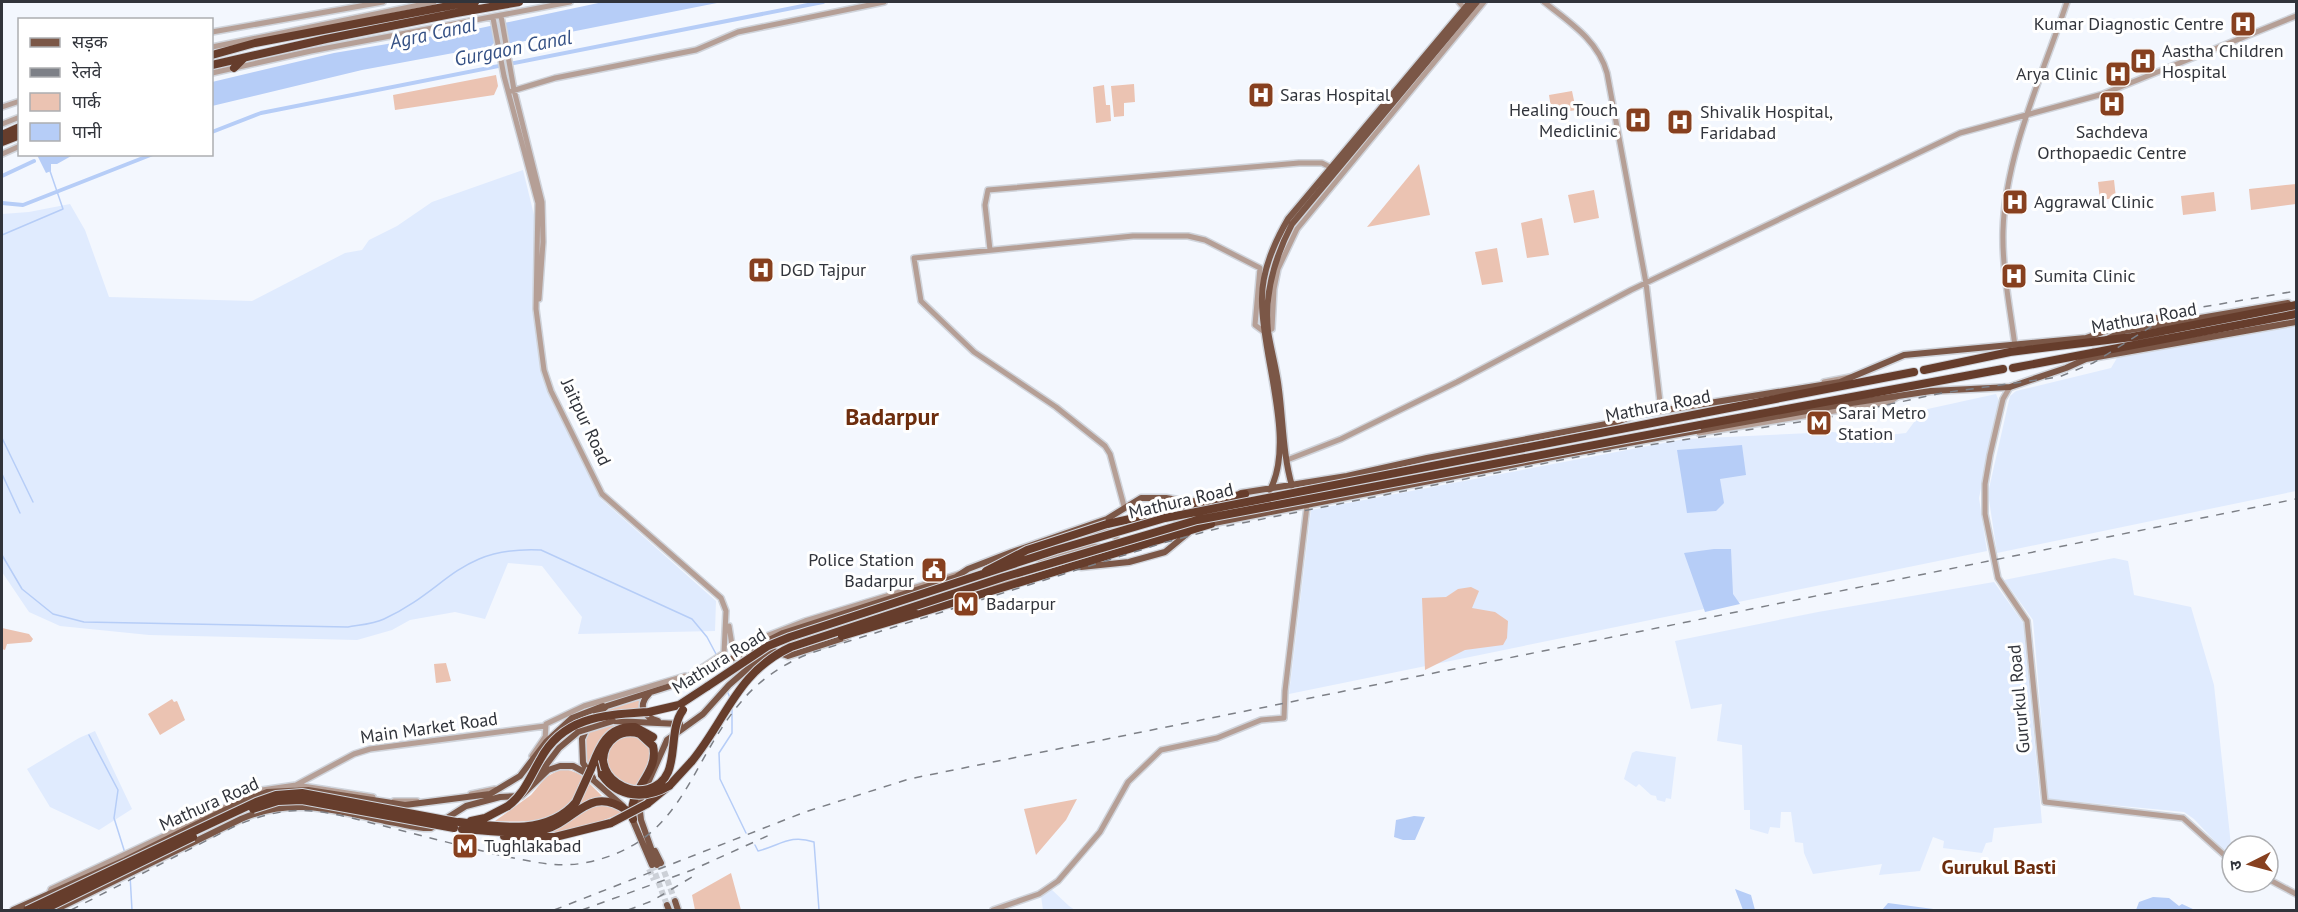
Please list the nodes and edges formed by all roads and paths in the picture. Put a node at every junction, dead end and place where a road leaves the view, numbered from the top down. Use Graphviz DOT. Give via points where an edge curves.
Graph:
graph roads {
  1 [pos="383,2"];
  2 [pos="434,2"];
  3 [pos="465,2"];
  4 [pos="475,2"];
  5 [pos="518,2"];
  6 [pos="568,2"];
  7 [pos="884,2"];
  8 [pos="1459,2"];
  9 [pos="1475,2"];
  10 [pos="1484,2"];
  11 [pos="1544,2"];
  12 [pos="2067,2"];
  13 [pos="1464,8"];
  14 [pos="455,9"];
  15 [pos="518,12"];
  16 [pos="2296,16"];
  17 [pos="501,18"];
  18 [pos="493,20"];
  19 [pos="476,21"];
  20 [pos="213,32"];
  21 [pos="232,43"];
  22 [pos="243,46"];
  23 [pos="213,50"];
  24 [pos="213,50"];
  25 [pos="245,57"];
  26 [pos="213,66"];
  27 [pos="213,66"];
  28 [pos="230,69"];
  29 [pos="213,73"];
  30 [pos="511,92"];
  31 [pos="18,101"];
  32 [pos="2031,104"];
  33 [pos="2,107"];
  34 [pos="2040,112"];
  35 [pos="2028,115"];
  36 [pos="18,118"];
  37 [pos="2,124"];
  38 [pos="18,128"];
  39 [pos="2,135"];
  40 [pos="18,136"];
  41 [pos="2,142"];
  42 [pos="18,147"];
  43 [pos="2,153"];
  44 [pos="1332,168"];
  45 [pos="1318,197"];
  46 [pos="990,250"];
  47 [pos="1646,283"];
  48 [pos="2296,303"];
  49 [pos="2217,314"];
  50 [pos="2296,314"];
  51 [pos="2245,315"];
  52 [pos="2172,322"];
  53 [pos="2296,322"];
  54 [pos="1266,331"];
  55 [pos="2104,341"];
  56 [pos="2015,346"];
  57 [pos="2093,352"];
  58 [pos="2086,359"];
  59 [pos="2013,368"];
  60 [pos="2003,369"];
  61 [pos="1924,370"];
  62 [pos="1914,372"];
  63 [pos="2010,387"];
  64 [pos="1994,389"];
  65 [pos="2003,399"];
  66 [pos="1660,402"];
  67 [pos="1677,409"];
  68 [pos="1646,414"];
  69 [pos="1682,434"];
  70 [pos="1647,440"];
  71 [pos="1287,460"];
  72 [pos="1307,483"];
  73 [pos="1292,486"];
  74 [pos="1270,490"];
  75 [pos="1243,494"];
  76 [pos="1310,505"];
  77 [pos="1124,506"];
  78 [pos="1241,506"];
  79 [pos="1247,517"];
  80 [pos="1210,524"];
  81 [pos="1104,527"];
  82 [pos="1169,535"];
  83 [pos="1117,537"];
  84 [pos="1102,548"];
  85 [pos="1098,555"];
  86 [pos="981,564"];
  87 [pos="975,578"];
  88 [pos="928,584"];
  89 [pos="876,630"];
  90 [pos="783,633"];
  91 [pos="813,644"];
  92 [pos="731,646"];
  93 [pos="755,646"];
  94 [pos="793,655"];
  95 [pos="733,669"];
  96 [pos="695,672"];
  97 [pos="705,673"];
  98 [pos="675,685"];
  99 [pos="652,692"];
  100 [pos="721,694"];
  101 [pos="612,703"];
  102 [pos="673,724"];
  103 [pos="689,724"];
  104 [pos="545,726"];
  105 [pos="545,740"];
  106 [pos="602,744"];
  107 [pos="655,766"];
  108 [pos="593,778"];
  109 [pos="296,785"];
  110 [pos="669,786"];
  111 [pos="531,788"];
  112 [pos="290,790"];
  113 [pos="438,801"];
  114 [pos="405,805"];
  115 [pos="626,810"];
  116 [pos="633,819"];
  117 [pos="445,821"];
  118 [pos="403,824"];
  119 [pos="195,825"];
  120 [pos="460,826"];
  121 [pos="642,830"];
  122 [pos="199,839"];
  123 [pos="646,841"];
  124 [pos="150,847"];
  125 [pos="2220,851"];
  126 [pos="126,857"];
  127 [pos="155,860"];
  128 [pos="2280,885"];
  129 [pos="2296,894"];
  130 [pos="669,906"];
  131 [pos="13,910"];
  132 [pos="27,910"];
  133 [pos="43,910"];
  134 [pos="55,910"];
  135 [pos="677,910"];
  136 [pos="993,910"];
  1 -- 20 [label="street"];
  2 -- 21 [label="street"];
  3 -- 19 [label="street"];
  4 -- 14 [label="highway, bridge"];
  5 -- 14 [label="highway, bridge"];
  5 -- 15 [label="street"];
  6 -- 15 [label="street"];
  7 -- 30 [label="street" via="744,31 696,50 555,78"];
  8 -- 13 [label="street"];
  9 -- 13 [label="main road"];
  9 -- 45 [label="main road"];
  10 -- 45 [label="street"];
  11 -- 47 [label="street" via="1591,42 1605,65"];
  12 -- 32 [label="street"];
  13 -- 44 [label="main road"];
  14 -- 22 [label="highway"];
  14 -- 25 [label="highway"];
  15 -- 17 [label="street"];
  16 -- 34 [label="street" via="2103,94"];
  17 -- 18 [label="street"];
  17 -- 30 [label="street, Jaitpur Road"];
  18 -- 19 [label="street"];
  18 -- 30 [label="street, Jaitpur Road"];
  19 -- 28 [label="street"];
  21 -- 22 [label="highway"];
  21 -- 23 [label="street"];
  22 -- 24 [label="highway"];
  25 -- 26 [label="highway"];
  25 -- 28 [label="highway"];
  27 -- 28 [label="highway"];
  28 -- 29 [label="street"];
  30 -- 92 [label="street, Jaitpur Road" via="542,202 539,301 547,372 558,400 604,494 725,599"];
  31 -- 33 [label="street"];
  32 -- 34 [label="street"];
  32 -- 35 [label="street"];
  34 -- 35 [label="street"];
  35 -- 47 [label="street" via="1960,133"];
  35 -- 56 [label="street" via="2009,187 2003,230"];
  36 -- 37 [label="street"];
  38 -- 39 [label="highway"];
  40 -- 41 [label="highway"];
  42 -- 43 [label="street"];
  44 -- 46 [label="street" via="1322,163 1299,163 988,190 985,205"];
  44 -- 54 [label="main road" via="1288,219 1276,242 1263,281"];
  45 -- 54 [label="main road" via="1292,224 1275,264"];
  46 -- 54 [label="street" via="1142,236 1197,237 1260,268 1255,325"];
  46 -- 77 [label="street" via="915,256 919,299 975,352 1105,446"];
  47 -- 66 [label="street"];
  47 -- 71 [label="street" via="1457,382 1341,439"];
  48 -- 49 [label="main road"];
  48 -- 51 [label="highway, Mathura Road"];
  49 -- 51 [label="highway"];
  49 -- 52 [label="main road"];
  50 -- 57 [label="highway, Mathura Road"];
  51 -- 55 [label="highway, Mathura Road"];
  52 -- 55 [label="main road" via="2124,331"];
  52 -- 56 [label="main road, Mathura Road" via="2157,318 2086,338"];
  53 -- 58 [label="main road"];
  54 -- 71 [label="main road" via="1277,368"];
  54 -- 74 [label="main road" via="1280,460"];
  55 -- 61 [label="highway, Mathura Road" via="2010,352"];
  56 -- 67 [label="main road, Mathura Road" via="1904,355 1857,377"];
  57 -- 58 [label="main road, Mathura Road"];
  57 -- 59 [label="highway, Mathura Road"];
  58 -- 63 [label="main road, Mathura Road"];
  60 -- 91 [label="highway, Mathura Road, bridge" via="1197,520 1004,577"];
  62 -- 87 [label="highway, Mathura Road, bridge" via="1195,511 1056,550"];
  63 -- 64 [label="main road, Mathura Road"];
  63 -- 65 [label="street"];
  64 -- 65 [label="street"];
  64 -- 69 [label="main road, Mathura Road" via="1897,396"];
  65 -- 125 [label="street, Gururkul Road" via="1985,484 1985,514 1998,578 2027,621 2045,802 2183,818"];
  66 -- 67 [label="street"];
  66 -- 68 [label="street"];
  67 -- 68 [label="main road, Mathura Road"];
  67 -- 69 [label="main road" via="1687,412 1690,420 1690,430"];
  68 -- 70 [label="main road" via="1637,420 1635,429 1640,438"];
  68 -- 72 [label="main road, Mathura Road"];
  69 -- 70 [label="main road, Mathura Road"];
  70 -- 76 [label="main road, Mathura Road"];
  71 -- 73 [label="main road"];
  72 -- 73 [label="main road, Mathura Road"];
  72 -- 76 [label="main road" via="1315,490"];
  73 -- 74 [label="main road, Mathura Road"];
  74 -- 75 [label="main road, Mathura Road"];
  75 -- 77 [label="main road, Mathura Road" via="1190,502 1148,497"];
  75 -- 78 [label="main road"];
  75 -- 81 [label="highway"];
  76 -- 79 [label="main road, Mathura Road"];
  76 -- 136 [label="street" via="1284,718 1261,720 1217,738 1159,752 1128,782 1100,832 1052,886"];
  77 -- 86 [label="main road, Mathura Road" via="1107,519"];
  78 -- 79 [label="main road"];
  78 -- 82 [label="main road" via="1167,520 1162,527"];
  79 -- 80 [label="main road, Mathura Road"];
  80 -- 82 [label="highway"];
  80 -- 89 [label="main road, Mathura Road" via="1184,535 1165,552 1129,562 1084,566"];
  81 -- 83 [label="street"];
  81 -- 86 [label="street" via="1019,558"];
  81 -- 87 [label="highway, bridge" via="1027,550"];
  82 -- 91 [label="highway, bridge"];
  83 -- 84 [label="street" via="1114,544"];
  83 -- 85 [label="street" via="1116,549"];
  84 -- 85 [label="street"];
  84 -- 91 [label="street" via="1092,546 843,625"];
  85 -- 89 [label="street" via="991,586 893,620"];
  86 -- 88 [label="main road, Mathura Road"];
  87 -- 95 [label="highway, Mathura Road, bridge" via="778,641"];
  88 -- 90 [label="main road, Mathura Road"];
  88 -- 92 [label="street"];
  89 -- 91 [label="main road, Mathura Road"];
  90 -- 93 [label="main road, Mathura Road"];
  90 -- 94 [label="main road" via="792,633 797,639 798,648"];
  91 -- 94 [label="main road, Mathura Road"];
  91 -- 110 [label="highway, Mathura Road, bridge" via="777,653 750,675 701,751"];
  92 -- 93 [label="street"];
  92 -- 96 [label="street"];
  93 -- 97 [label="main road, Mathura Road"];
  94 -- 100 [label="main road, Mathura Road" via="767,652"];
  95 -- 107 [label="highway, bridge" via="680,715 673,729 672,765 658,784 639,790 617,784 605,769 604,751 617,735 637,733 652,746"];
  95 -- 120 [label="highway, Mathura Road, bridge" via="672,707 598,716 569,727 547,748 527,786 512,803"];
  96 -- 98 [label="street"];
  96 -- 104 [label="street, Main Market Road" via="584,706"];
  97 -- 98 [label="main road, Mathura Road"];
  97 -- 100 [label="main road" via="714,672 722,678"];
  98 -- 99 [label="main road, Mathura Road"];
  99 -- 101 [label="main road, Mathura Road"];
  99 -- 102 [label="main road" via="643,702 644,713 651,719"];
  100 -- 103 [label="main road, Mathura Road"];
  101 -- 105 [label="main road, Mathura Road" via="572,718"];
  101 -- 108 [label="main road" via="591,719 582,739 583,763"];
  102 -- 103 [label="main road"];
  102 -- 111 [label="main road, bridge" via="613,721 578,732 554,753"];
  103 -- 107 [label="main road, Mathura Road" via="669,738"];
  104 -- 105 [label="street"];
  104 -- 109 [label="street, Main Market Road" via="370,749"];
  105 -- 109 [label="street" via="517,775 502,787 490,790 406,801"];
  105 -- 113 [label="main road, Mathura Road" via="520,776 503,789 484,796"];
  106 -- 107 [label="highway" via="614,731 635,727 656,742 659,755"];
  106 -- 110 [label="highway, bridge" via="600,771 616,789 644,795"];
  106 -- 120 [label="highway, bridge" via="579,798 558,818 527,826"];
  107 -- 116 [label="highway" via="633,798"];
  107 -- 121 [label="main road, Mathura Road" via="639,799"];
  108 -- 111 [label="main road" via="573,766 560,766 545,773"];
  108 -- 115 [label="main road"];
  109 -- 112 [label="street, Main Market Road"];
  109 -- 126 [label="street" via="249,794"];
  110 -- 120 [label="highway, Mathura Road, bridge" via="627,816 573,834 525,838"];
  111 -- 117 [label="main road, Mathura Road" via="518,797 500,797 466,807"];
  112 -- 114 [label="main road, Mathura Road"];
  112 -- 119 [label="main road, Mathura Road" via="258,796"];
  113 -- 114 [label="main road, Mathura Road"];
  113 -- 117 [label="main road" via="449,808"];
  114 -- 118 [label="main road"];
  115 -- 116 [label="main road"];
  115 -- 120 [label="highway" via="607,801 587,803 564,821 544,829 511,832"];
  116 -- 121 [label="main road"];
  117 -- 118 [label="main road, Mathura Road" via="427,828"];
  118 -- 122 [label="main road, Mathura Road" via="311,806 287,806 258,811"];
  119 -- 122 [label="main road"];
  119 -- 124 [label="main road, Mathura Road"];
  120 -- 132 [label="highway, Mathura Road, bridge" via="302,793 276,795"];
  120 -- 133 [label="highway, Mathura Road, bridge" via="302,800 278,801 258,806"];
  121 -- 123 [label="main road"];
  122 -- 127 [label="main road, Mathura Road"];
  123 -- 123 [label="main road" via="655,866"];
  124 -- 126 [label="main road, Mathura Road"];
  124 -- 127 [label="main road"];
  126 -- 131 [label="main road, Mathura Road"];
  127 -- 134 [label="main road, Mathura Road"];
  128 -- 129 [label="street"];
  130 -- 135 [label="main road"];
}
